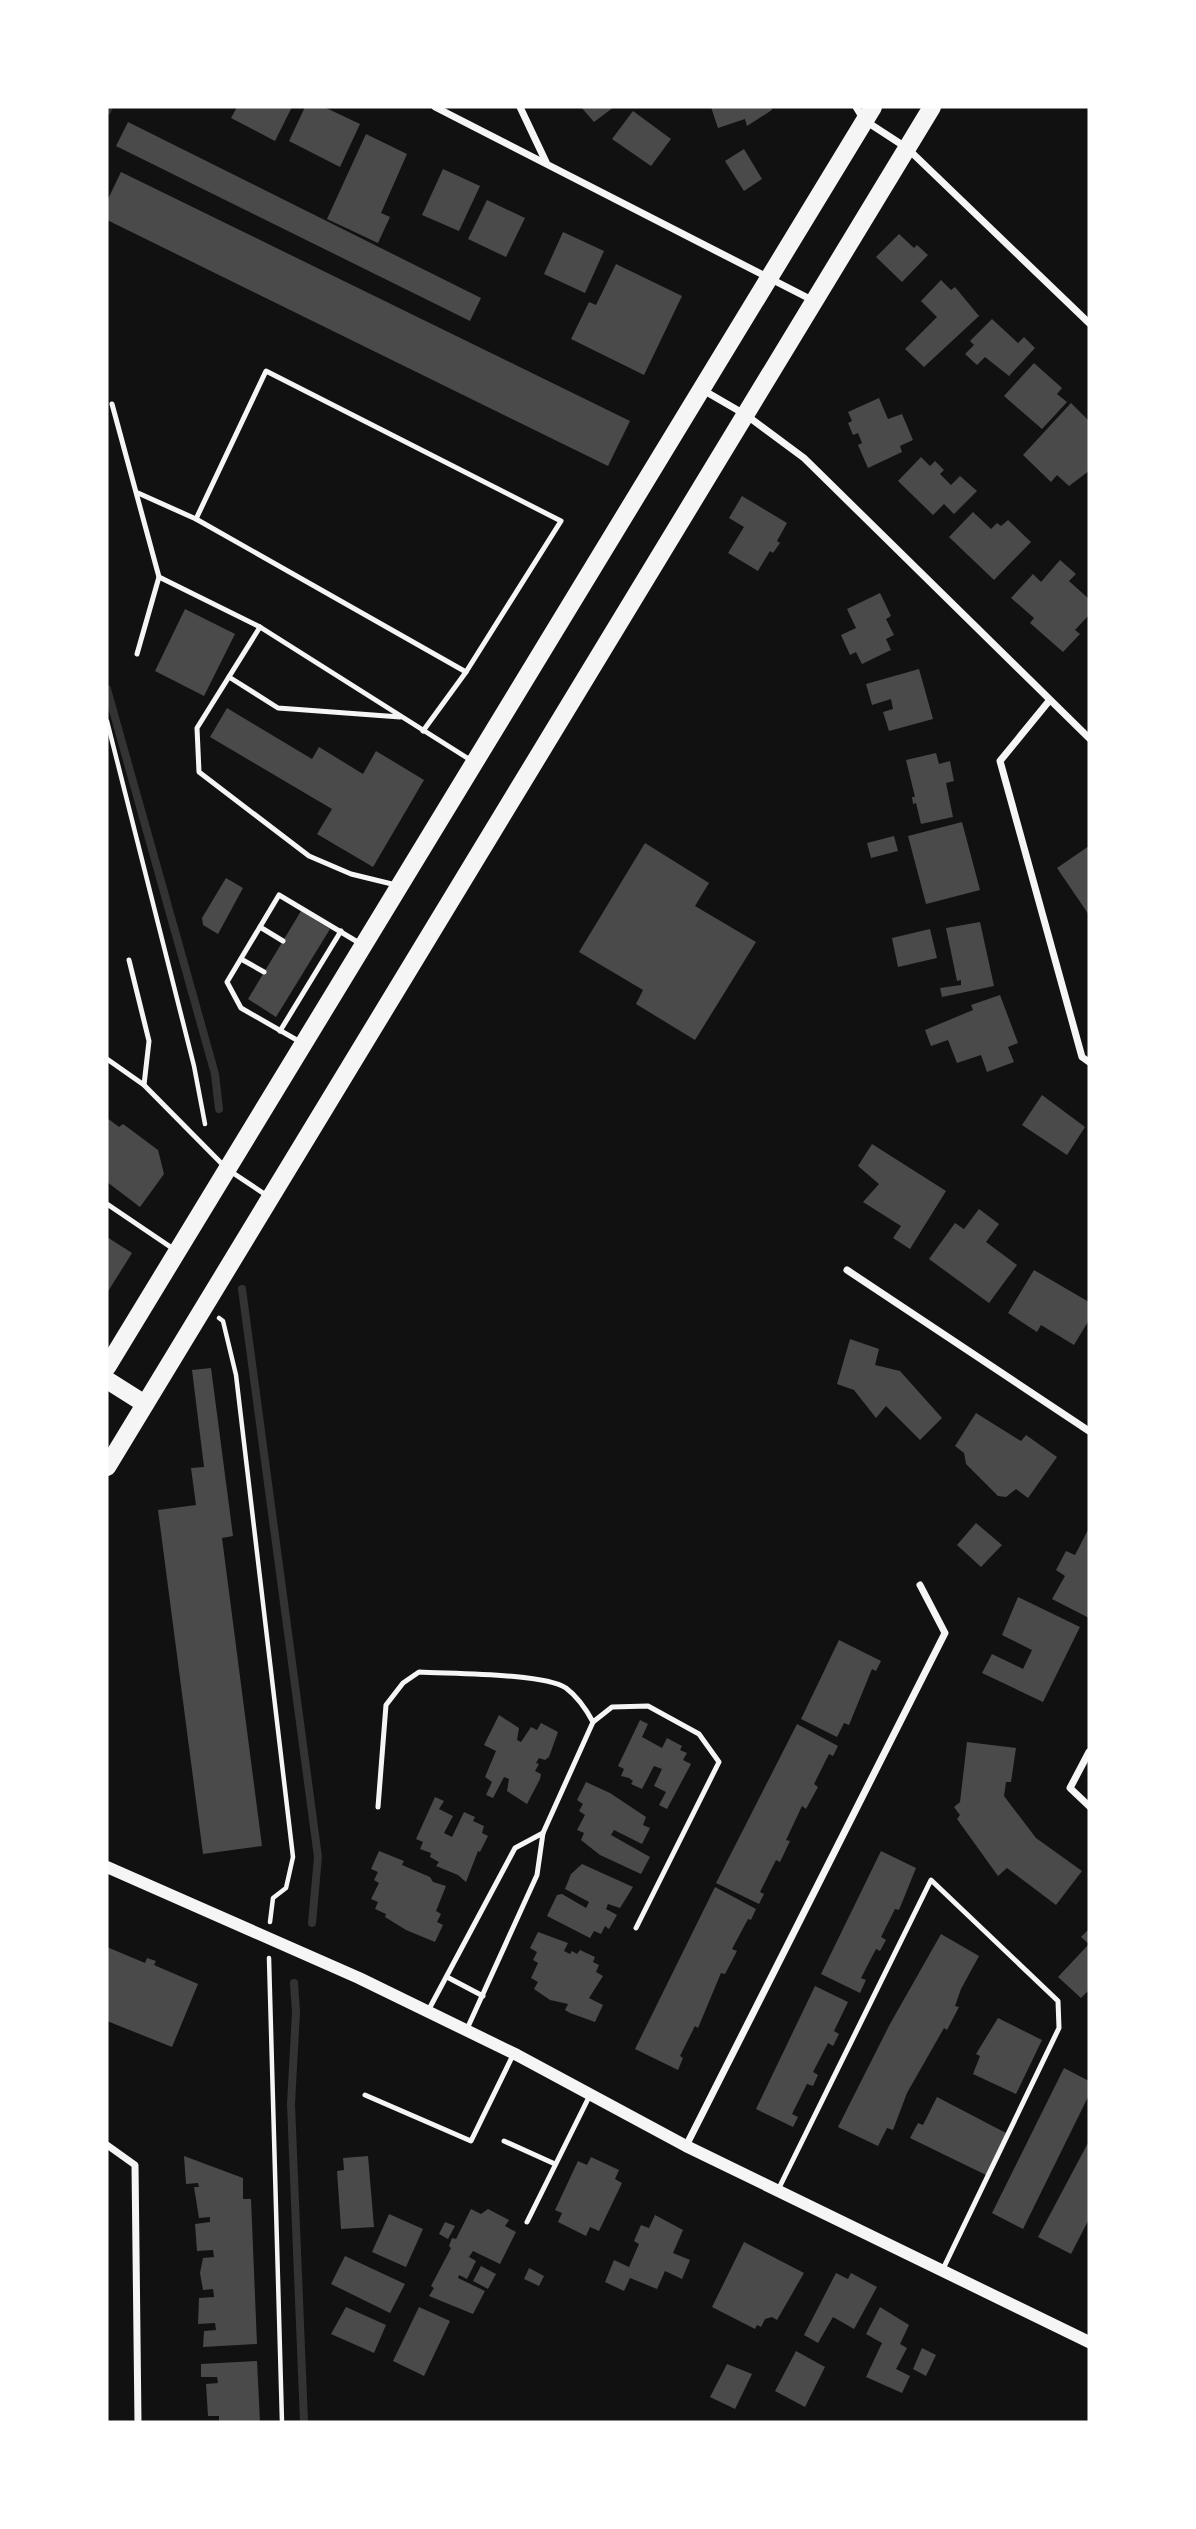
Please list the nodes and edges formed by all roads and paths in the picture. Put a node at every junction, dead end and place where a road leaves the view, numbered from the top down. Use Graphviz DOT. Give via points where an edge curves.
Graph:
graph roads {
  1 [pos="435,107"];
  2 [pos="520,107"];
  3 [pos="932,107"];
  4 [pos="864,111"];
  5 [pos="907,148"];
  6 [pos="547,163"];
  7 [pos="771,276"];
  8 [pos="815,301"];
  9 [pos="1089,323"];
  10 [pos="703,389"];
  11 [pos="112,404"];
  12 [pos="746,415"];
  13 [pos="138,493"];
  14 [pos="196,519"];
  15 [pos="159,577"];
  16 [pos="260,627"];
  17 [pos="137,654"];
  18 [pos="466,672"];
  19 [pos="229,677"];
  20 [pos="1049,701"];
  21 [pos="403,717"];
  22 [pos="107,721"];
  23 [pos="423,731"];
  24 [pos="1089,737"];
  25 [pos="475,763"];
  26 [pos="400,886"];
  27 [pos="260,928"];
  28 [pos="341,931"];
  29 [pos="283,941"];
  30 [pos="364,946"];
  31 [pos="241,959"];
  32 [pos="312,959"];
  33 [pos="129,960"];
  34 [pos="321,964"];
  35 [pos="264,972"];
  36 [pos="293,990"];
  37 [pos="302,995"];
  38 [pos="280,1031"];
  39 [pos="305,1045"];
  40 [pos="107,1059"];
  41 [pos="1089,1062"];
  42 [pos="144,1085"];
  43 [pos="210,1154"];
  44 [pos="227,1169"];
  45 [pos="271,1199"];
  46 [pos="107,1204"];
  47 [pos="177,1251"];
  48 [pos="847,1269"];
  49 [pos="204,1308"];
  50 [pos="107,1367"];
  51 [pos="107,1380"];
  52 [pos="145,1404"];
  53 [pos="1089,1431"];
  54 [pos="107,1467"];
  55 [pos="920,1585"];
  56 [pos="593,1722"];
  57 [pos="1089,1752"];
  58 [pos="1089,1805"];
  59 [pos="378,1807"];
  60 [pos="543,1833"];
  61 [pos="107,1867"];
  62 [pos="636,1928"];
  63 [pos="267,1937"];
  64 [pos="447,1977"];
  65 [pos="483,1996"];
  66 [pos="428,2011"];
  67 [pos="466,2030"];
  68 [pos="514,2053"];
  69 [pos="366,2095"];
  70 [pos="590,2095"];
  71 [pos="505,2141"];
  72 [pos="107,2145"];
  73 [pos="686,2146"];
  74 [pos="555,2164"];
  75 [pos="778,2190"];
  76 [pos="527,2222"];
  77 [pos="943,2271"];
  78 [pos="1089,2342"];
  79 [pos="138,2422"];
  80 [pos="282,2422"];
  1 -- 6 [label="street"];
  2 -- 6 [label="street"];
  3 -- 5 [label="main road"];
  4 -- 5 [label="street"];
  4 -- 7 [label="main road"];
  5 -- 8 [label="main road"];
  5 -- 9 [label="street"];
  6 -- 7 [label="street"];
  7 -- 8 [label="street"];
  7 -- 10 [label="main road"];
  8 -- 12 [label="main road"];
  10 -- 12 [label="street"];
  10 -- 25 [label="main road"];
  11 -- 13 [label="lane"];
  12 -- 20 [label="street" via="804,458"];
  12 -- 45 [label="main road"];
  13 -- 14 [label="lane"];
  13 -- 15 [label="lane"];
  14 -- 18 [label="lane"];
  14 -- 18 [label="lane" via="266,371 561,521"];
  15 -- 16 [label="lane"];
  15 -- 17 [label="lane"];
  16 -- 19 [label="lane"];
  16 -- 21 [label="lane"];
  18 -- 23 [label="lane"];
  19 -- 21 [label="lane" via="278,708"];
  19 -- 26 [label="lane" via="197,728 199,772 309,856 351,874"];
  20 -- 24 [label="street"];
  20 -- 41 [label="street" via="1000,761 1083,1058"];
  21 -- 23 [label="lane"];
  22 -- 43 [label="path" via="194,1066"];
  23 -- 25 [label="lane"];
  25 -- 26 [label="main road"];
  26 -- 30 [label="main road"];
  27 -- 28 [label="lane" via="279,895"];
  27 -- 29 [label="lane"];
  27 -- 31 [label="lane"];
  28 -- 30 [label="lane"];
  28 -- 34 [label="lane"];
  30 -- 39 [label="main road"];
  31 -- 35 [label="lane"];
  31 -- 38 [label="lane" via="227,982 231,991 241,1008"];
  32 -- 34 [label="lane"];
  33 -- 42 [label="lane" via="149,1041"];
  34 -- 37 [label="lane"];
  36 -- 37 [label="lane"];
  37 -- 38 [label="lane"];
  38 -- 39 [label="lane"];
  39 -- 44 [label="main road"];
  40 -- 42 [label="lane"];
  42 -- 43 [label="lane"];
  43 -- 44 [label="lane"];
  44 -- 45 [label="lane"];
  44 -- 47 [label="main road"];
  45 -- 49 [label="main road"];
  46 -- 47 [label="lane"];
  47 -- 50 [label="main road"];
  48 -- 53 [label="street"];
  49 -- 52 [label="main road"];
  49 -- 63 [label="path" via="223,1321 236,1375 293,1857 286,1888 273,1898"];
  51 -- 52 [label="main road"];
  52 -- 54 [label="main road"];
  55 -- 73 [label="street" via="945,1633"];
  56 -- 59 [label="lane" via="581,1702 564,1687 541,1680 419,1672 403,1683 386,1705"];
  56 -- 60 [label="lane"];
  56 -- 62 [label="lane" via="612,1707 648,1706 699,1734 719,1762"];
  57 -- 58 [label="street" via="1070,1788"];
  60 -- 64 [label="lane" via="515,1848"];
  60 -- 65 [label="lane" via="537,1875"];
  61 -- 63 [label="street"];
  63 -- 66 [label="street"];
  63 -- 80 [label="path"];
  64 -- 65 [label="lane"];
  64 -- 66 [label="lane"];
  65 -- 67 [label="lane"];
  66 -- 67 [label="street"];
  67 -- 68 [label="street"];
  68 -- 69 [label="lane" via="471,2141"];
  68 -- 70 [label="street"];
  70 -- 73 [label="street"];
  70 -- 74 [label="lane"];
  71 -- 74 [label="lane"];
  72 -- 79 [label="street" via="135,2165"];
  73 -- 75 [label="street"];
  74 -- 76 [label="lane"];
  75 -- 77 [label="street"];
  75 -- 77 [label="lane" via="931,1881 1058,2001 1059,2028"];
  77 -- 78 [label="street"];
}
